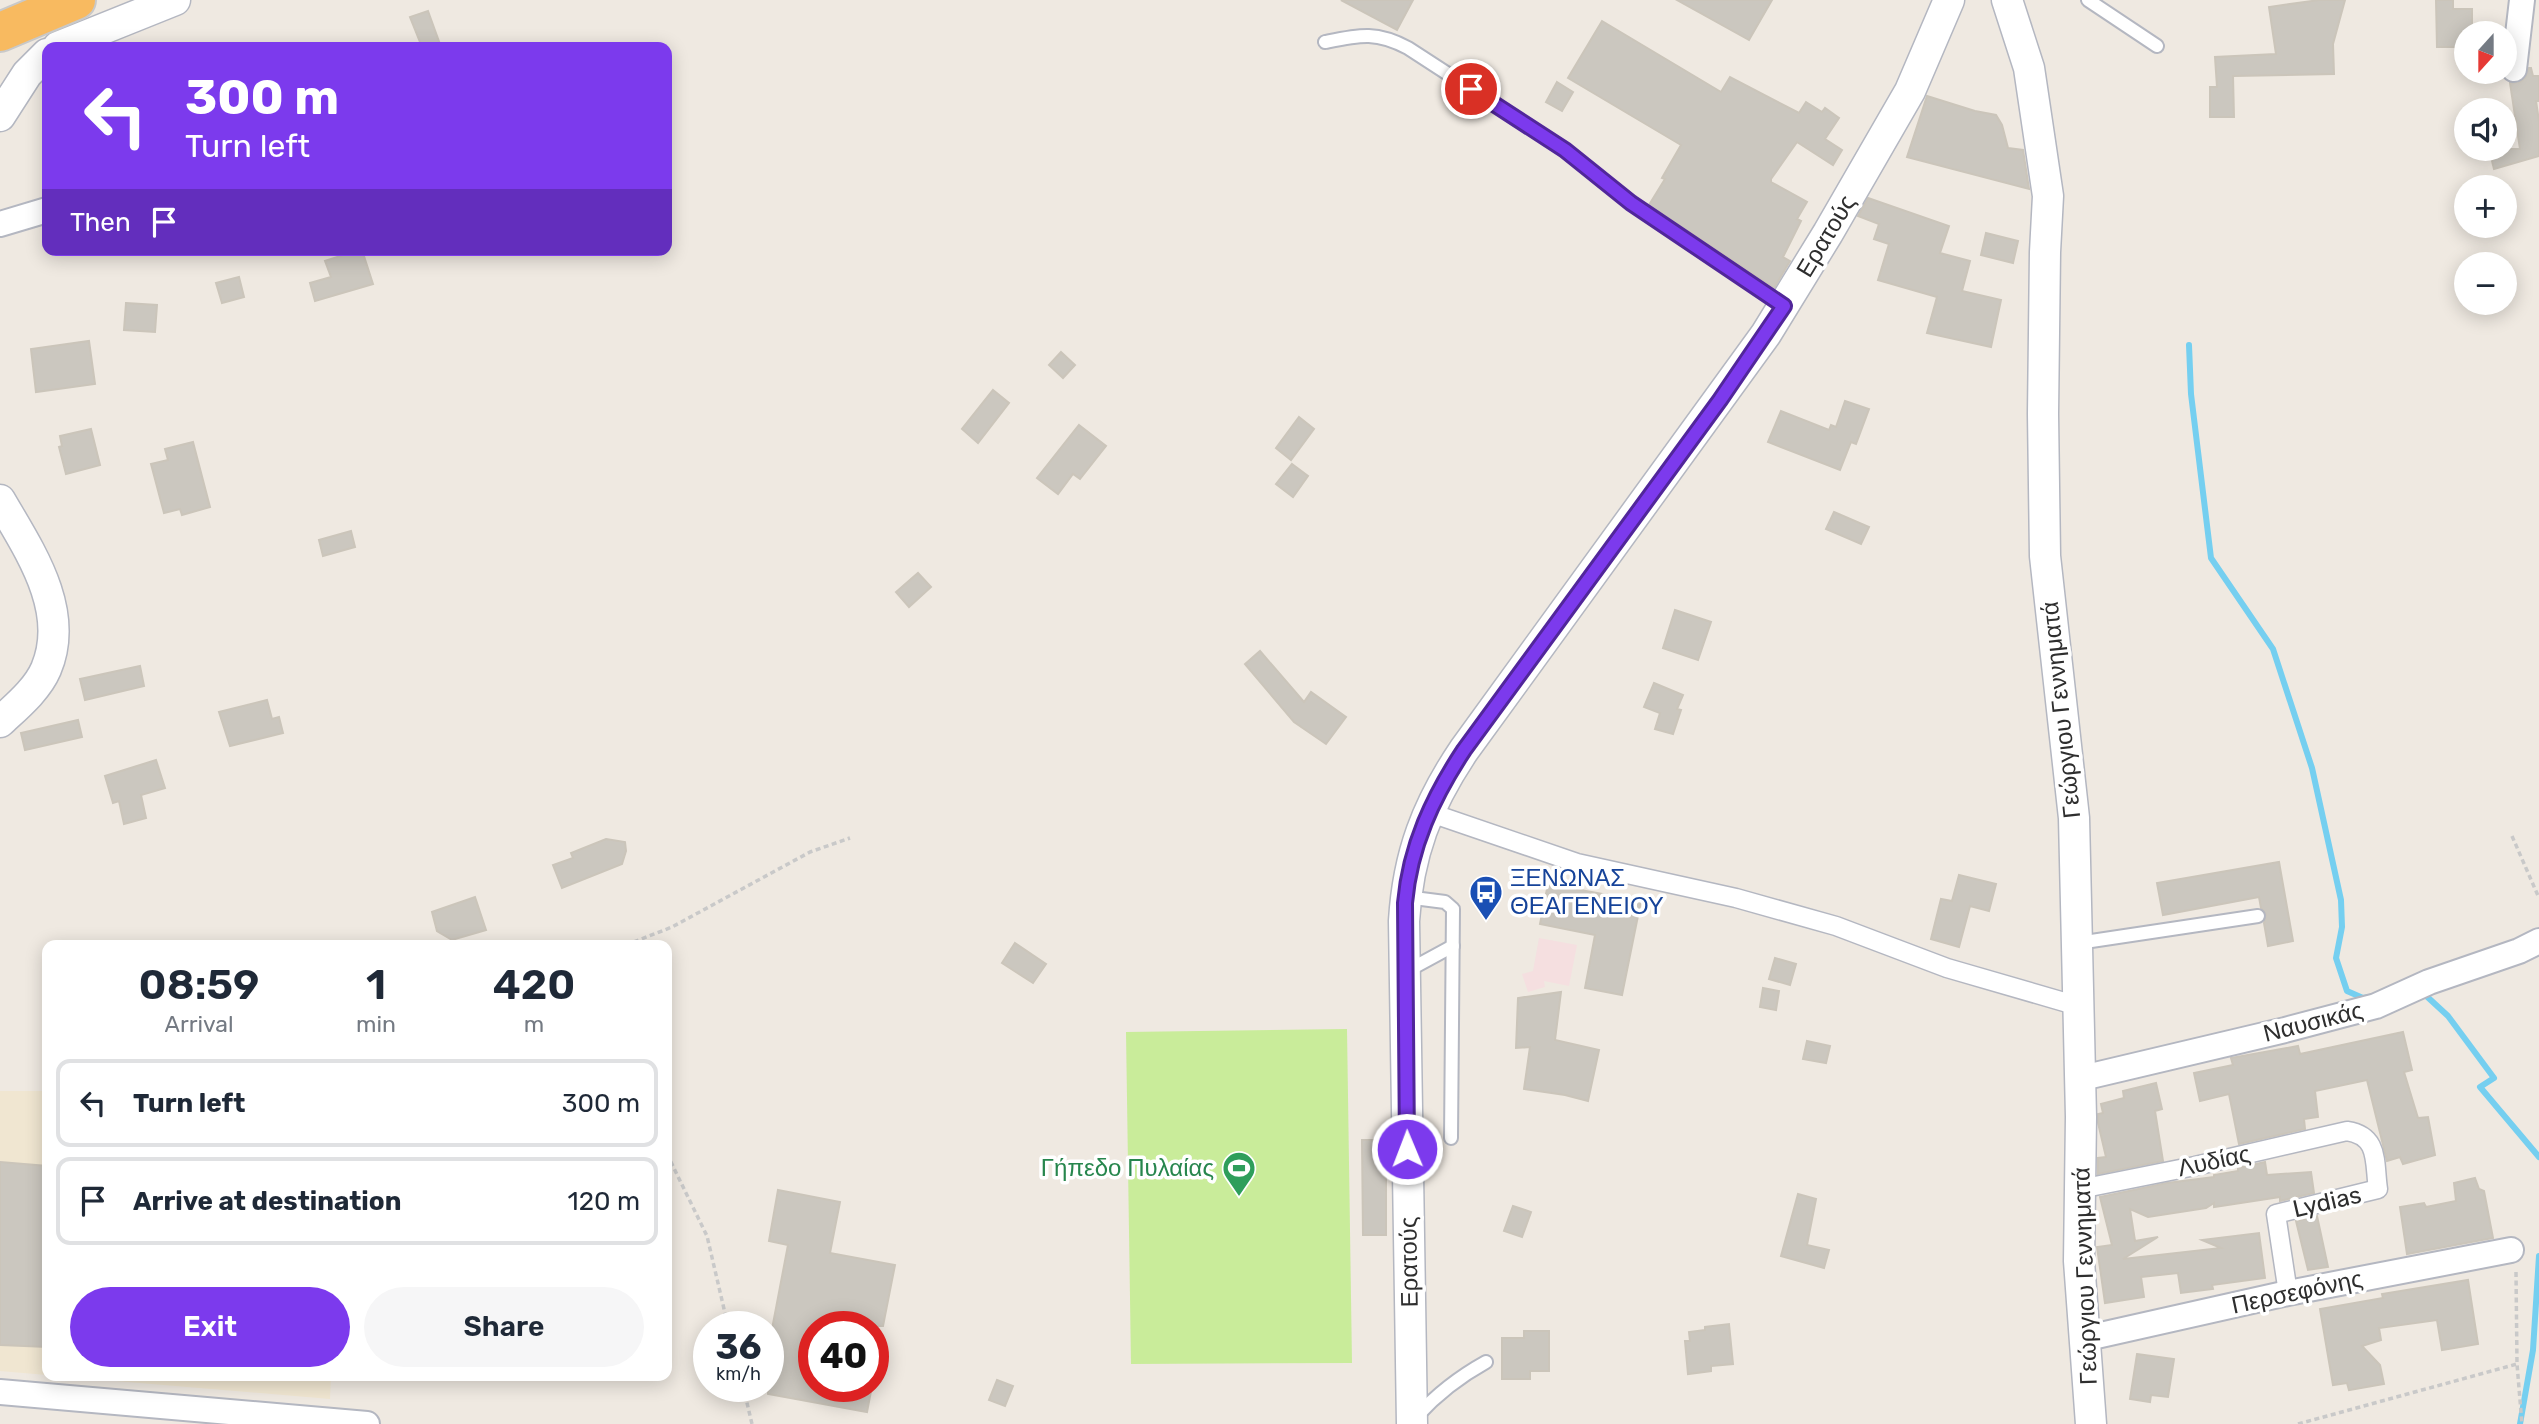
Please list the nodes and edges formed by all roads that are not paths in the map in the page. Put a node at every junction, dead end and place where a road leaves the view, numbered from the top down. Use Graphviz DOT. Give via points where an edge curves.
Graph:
graph roads {
  1 [pos="76,0"];
  2 [pos="175,0"];
  3 [pos="1950,0"];
  4 [pos="2007,0"];
  5 [pos="2088,0"];
  6 [pos="2522,0"];
  7 [pos="0,32"];
  8 [pos="70,42"];
  9 [pos="1325,43"];
  10 [pos="2517,43"];
  11 [pos="2157,46"];
  12 [pos="42,59"];
  13 [pos="0,116"];
  14 [pos="42,211"];
  15 [pos="0,224"];
  16 [pos="1784,306"];
  17 [pos="0,500"];
  18 [pos="0,722"];
  19 [pos="1428,812"];
  20 [pos="1405,897"];
  21 [pos="2258,916"];
  22 [pos="2539,941"];
  23 [pos="2078,943"];
  24 [pos="1453,946"];
  25 [pos="1404,972"];
  26 [pos="2078,1006"];
  27 [pos="2078,1079"];
  28 [pos="1451,1138"];
  29 [pos="2080,1189"];
  30 [pos="2378,1189"];
  31 [pos="2511,1250"];
  32 [pos="2288,1293"];
  33 [pos="2084,1339"];
  34 [pos="1486,1362"];
  35 [pos="0,1392"];
  36 [pos="1412,1422"];
  37 [pos="367,1424"];
  38 [pos="2091,1424"];
  1 -- 7 [label="highway"];
  2 -- 8 [label="street"];
  3 -- 16 [label="street, Ερατούς" via="1910,91"];
  4 -- 23 [label="street, Γεώργιου Γεννηματά" via="2029,68 2049,197 2043,414 2045,556 2074,818"];
  5 -- 11 [label="lane"];
  6 -- 10 [label="street"];
  9 -- 16 [label="lane" via="1375,35 1408,48 1565,150 1631,203"];
  12 -- 13 [label="street"];
  14 -- 15 [label="street"];
  16 -- 19 [label="street, Ερατούς" via="1464,750"];
  17 -- 18 [label="street" via="49,594 53,624 53,645 45,671"];
  19 -- 20 [label="street, Ερατούς" via="1409,868"];
  19 -- 26 [label="street" via="1577,863 1736,898 1836,926 1947,968"];
  20 -- 24 [label="lane" via="1452,906"];
  20 -- 25 [label="street, Ερατούς"];
  21 -- 23 [label="lane"];
  22 -- 27 [label="street, Ναυσικάς" via="2376,1006"];
  23 -- 26 [label="street, Γεώργιου Γεννηματά"];
  24 -- 25 [label="lane"];
  24 -- 28 [label="lane"];
  25 -- 36 [label="street, Ερατούς"];
  26 -- 27 [label="street, Γεώργιου Γεννηματά"];
  27 -- 29 [label="street, Γεώργιου Γεννηματά"];
  29 -- 30 [label="street, Λυδίας" via="2347,1131 2362,1134 2372,1146"];
  29 -- 33 [label="street, Γεώργιου Γεννηματά"];
  30 -- 32 [label="street, Lydias" via="2276,1214"];
  31 -- 32 [label="street, Περσεφόνης"];
  32 -- 33 [label="street, Περσεφόνης"];
  33 -- 38 [label="street, Γεώργιου Γεννηματά"];
  34 -- 36 [label="lane" via="1437,1394"];
  35 -- 37 [label="street"];
}
